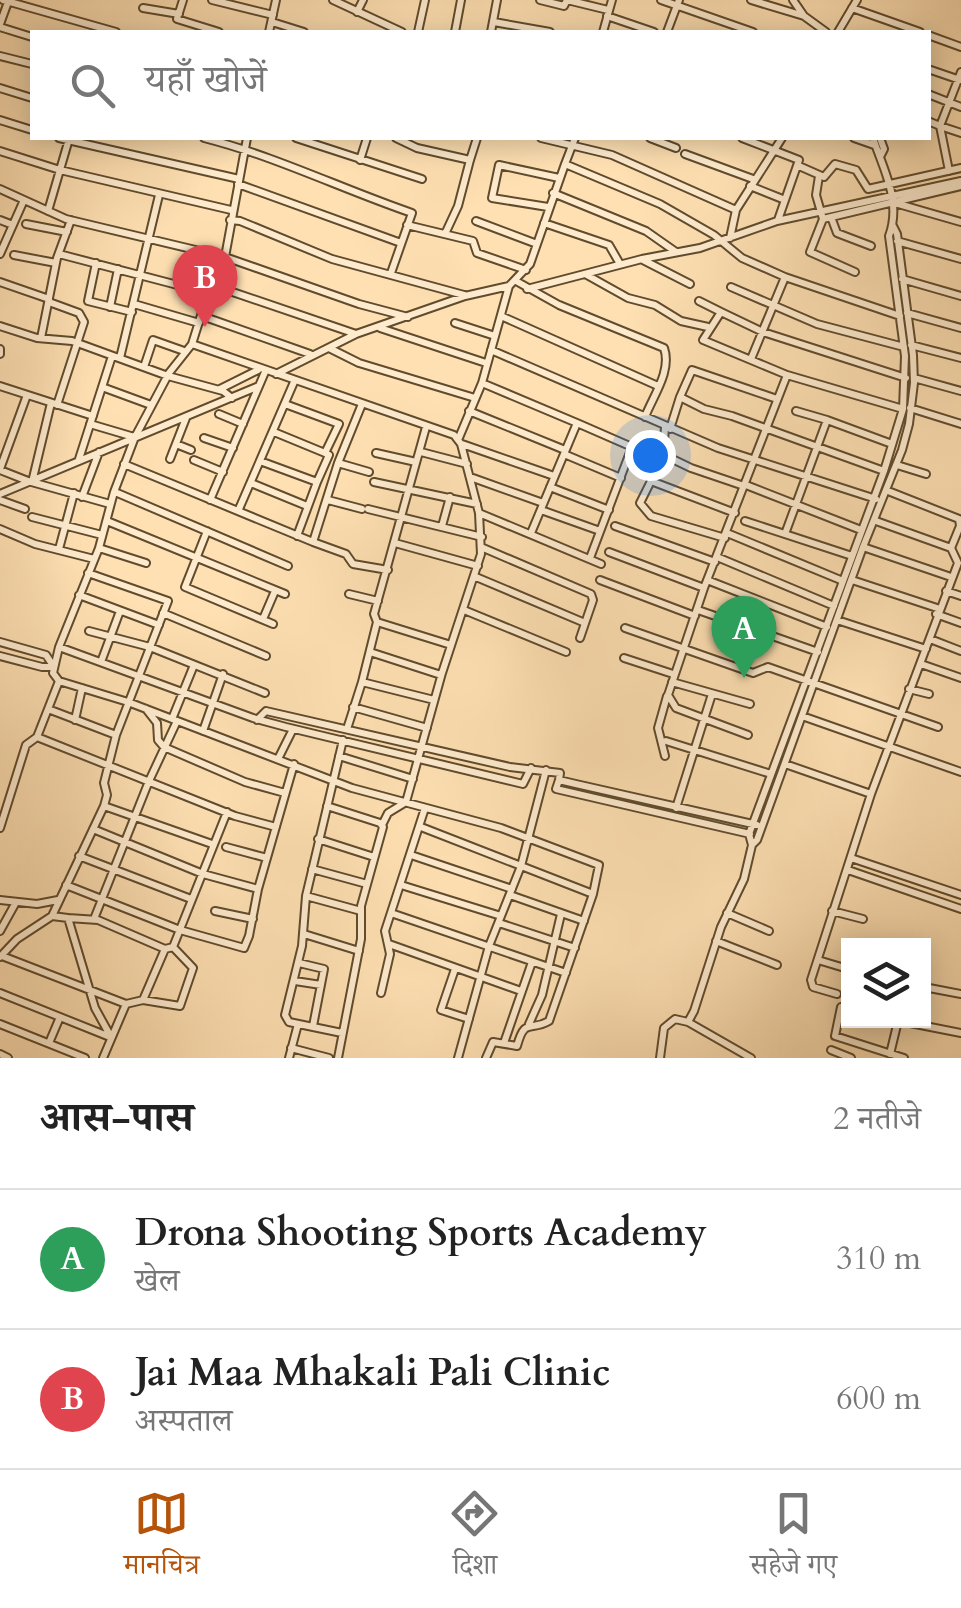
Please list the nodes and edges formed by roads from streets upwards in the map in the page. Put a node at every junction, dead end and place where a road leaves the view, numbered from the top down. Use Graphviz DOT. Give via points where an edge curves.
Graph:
graph roads {
  1 [pos="183,0"];
  2 [pos="212,0"];
  3 [pos="276,0"];
  4 [pos="333,0"];
  5 [pos="363,0"];
  6 [pos="425,0"];
  7 [pos="461,0"];
  8 [pos="497,0"];
  9 [pos="540,0"];
  10 [pos="567,0"];
  11 [pos="612,0"];
  12 [pos="661,0"];
  13 [pos="750,0"];
  14 [pos="793,0"];
  15 [pos="6,1"];
  16 [pos="678,3"];
  17 [pos="855,4"];
  18 [pos="143,8"];
  19 [pos="357,12"];
  20 [pos="607,13"];
  21 [pos="179,14"];
  22 [pos="804,16"];
  23 [pos="272,19"];
  24 [pos="494,22"];
  25 [pos="0,26"];
  26 [pos="98,30"];
  27 [pos="210,30"];
  28 [pos="269,30"];
  29 [pos="299,30"];
  30 [pos="398,30"];
  31 [pos="418,30"];
  32 [pos="455,30"];
  33 [pos="492,30"];
  34 [pos="539,30"];
  35 [pos="603,30"];
  36 [pos="649,30"];
  37 [pos="668,30"];
  38 [pos="748,30"];
  39 [pos="823,30"];
  40 [pos="840,30"];
  41 [pos="915,30"];
  42 [pos="30,36"];
  43 [pos="931,37"];
  44 [pos="961,47"];
  45 [pos="0,56"];
  46 [pos="30,64"];
  47 [pos="931,69"];
  48 [pos="960,77"];
  49 [pos="0,88"];
  50 [pos="931,95"];
  51 [pos="30,97"];
  52 [pos="950,102"];
  53 [pos="961,106"];
  54 [pos="0,120"];
  55 [pos="931,122"];
  56 [pos="940,126"];
  57 [pos="30,129"];
  58 [pos="961,134"];
  59 [pos="69,140"];
  60 [pos="73,140"];
  61 [pos="212,140"];
  62 [pos="246,140"];
  63 [pos="302,140"];
  64 [pos="365,140"];
  65 [pos="400,140"];
  66 [pos="476,140"];
  67 [pos="574,140"];
  68 [pos="655,140"];
  69 [pos="747,140"];
  70 [pos="781,140"];
  71 [pos="876,140"];
  72 [pos="245,148"];
  73 [pos="676,148"];
  74 [pos="774,150"];
  75 [pos="0,152"];
  76 [pos="685,154"];
  77 [pos="360,160"];
  78 [pos="470,160"];
  79 [pos="565,164"];
  80 [pos="799,166"];
  81 [pos="961,168"];
  82 [pos="60,170"];
  83 [pos="949,171"];
  84 [pos="819,176"];
  85 [pos="559,178"];
  86 [pos="422,180"];
  87 [pos="239,182"];
  88 [pos="751,182"];
  89 [pos="891,184"];
  90 [pos="961,184"];
  91 [pos="0,189"];
  92 [pos="554,194"];
  93 [pos="159,195"];
  94 [pos="892,198"];
  95 [pos="24,200"];
  96 [pos="786,200"];
  97 [pos="548,207"];
  98 [pos="232,210"];
  99 [pos="736,210"];
  100 [pos="48,211"];
  101 [pos="825,215"];
  102 [pos="0,220"];
  103 [pos="71,220"];
  104 [pos="230,220"];
  105 [pos="778,221"];
  106 [pos="476,222"];
  107 [pos="961,222"];
  108 [pos="26,224"];
  109 [pos="544,224"];
  110 [pos="12,225"];
  111 [pos="408,225"];
  112 [pos="892,226"];
  113 [pos="67,232"];
  114 [pos="445,234"];
  115 [pos="149,238"];
  116 [pos="726,239"];
  117 [pos="897,240"];
  118 [pos="402,243"];
  119 [pos="537,244"];
  120 [pos="871,246"];
  121 [pos="677,252"];
  122 [pos="0,254"];
  123 [pos="59,254"];
  124 [pos="14,255"];
  125 [pos="225,256"];
  126 [pos="961,258"];
  127 [pos="642,259"];
  128 [pos="56,263"];
  129 [pos="96,263"];
  130 [pos="620,264"];
  131 [pos="118,268"];
  132 [pos="527,270"];
  133 [pos="855,272"];
  134 [pos="391,273"];
  135 [pos="141,274"];
  136 [pos="584,274"];
  137 [pos="785,277"];
  138 [pos="902,278"];
  139 [pos="0,282"];
  140 [pos="512,284"];
  141 [pos="690,284"];
  142 [pos="730,286"];
  143 [pos="210,289"];
  144 [pos="528,289"];
  145 [pos="465,296"];
  146 [pos="961,296"];
  147 [pos="49,300"];
  148 [pos="700,301"];
  149 [pos="773,305"];
  150 [pos="110,306"];
  151 [pos="133,308"];
  152 [pos="721,312"];
  153 [pos="903,315"];
  154 [pos="501,316"];
  155 [pos="408,317"];
  156 [pos="200,320"];
  157 [pos="455,323"];
  158 [pos="0,326"];
  159 [pos="708,327"];
  160 [pos="378,328"];
  161 [pos="961,328"];
  162 [pos="763,332"];
  163 [pos="356,334"];
  164 [pos="495,336"];
  165 [pos="41,338"];
  166 [pos="78,343"];
  167 [pos="192,344"];
  168 [pos="908,346"];
  169 [pos="328,347"];
  170 [pos="491,350"];
  171 [pos="184,352"];
  172 [pos="311,354"];
  173 [pos="116,357"];
  174 [pos="961,358"];
  175 [pos="751,359"];
  176 [pos="486,363"];
  177 [pos="144,367"];
  178 [pos="262,371"];
  179 [pos="276,374"];
  180 [pos="787,374"];
  181 [pos="168,376"];
  182 [pos="910,378"];
  183 [pos="294,382"];
  184 [pos="482,383"];
  185 [pos="0,386"];
  186 [pos="102,386"];
  187 [pos="259,386"];
  188 [pos="658,386"];
  189 [pos="219,390"];
  190 [pos="961,391"];
  191 [pos="27,395"];
  192 [pos="680,397"];
  193 [pos="232,398"];
  194 [pos="475,398"];
  195 [pos="777,399"];
  196 [pos="54,404"];
  197 [pos="285,404"];
  198 [pos="362,404"];
  199 [pos="151,405"];
  200 [pos="907,409"];
  201 [pos="469,411"];
  202 [pos="796,411"];
  203 [pos="219,414"];
  204 [pos="644,417"];
  205 [pos="186,418"];
  206 [pos="92,420"];
  207 [pos="827,420"];
  208 [pos="577,423"];
  209 [pos="243,424"];
  210 [pos="961,424"];
  211 [pos="426,426"];
  212 [pos="667,428"];
  213 [pos="766,428"];
  214 [pos="274,432"];
  215 [pos="135,437"];
  216 [pos="204,438"];
  217 [pos="459,442"];
  218 [pos="176,444"];
  219 [pos="892,444"];
  220 [pos="233,448"];
  221 [pos="816,448"];
  222 [pos="192,450"];
  223 [pos="100,451"];
  224 [pos="376,452"];
  225 [pos="420,452"];
  226 [pos="565,452"];
  227 [pos="326,453"];
  228 [pos="660,453"];
  229 [pos="170,459"];
  230 [pos="756,459"];
  231 [pos="79,460"];
  232 [pos="194,460"];
  233 [pos="260,461"];
  234 [pos="338,462"];
  235 [pos="416,462"];
  236 [pos="124,464"];
  237 [pos="468,464"];
  238 [pos="897,465"];
  239 [pos="0,469"];
  240 [pos="884,471"];
  241 [pos="223,472"];
  242 [pos="369,472"];
  243 [pos="926,474"];
  244 [pos="554,476"];
  245 [pos="806,477"];
  246 [pos="472,478"];
  247 [pos="622,478"];
  248 [pos="30,480"];
  249 [pos="316,482"];
  250 [pos="374,482"];
  251 [pos="651,482"];
  252 [pos="250,483"];
  253 [pos="745,485"];
  254 [pos="550,487"];
  255 [pos="410,489"];
  256 [pos="888,490"];
  257 [pos="114,492"];
  258 [pos="78,495"];
  259 [pos="0,497"];
  260 [pos="450,497"];
  261 [pos="874,498"];
  262 [pos="210,500"];
  263 [pos="328,500"];
  264 [pos="884,502"];
  265 [pos="110,504"];
  266 [pos="477,504"];
  267 [pos="796,505"];
  268 [pos="307,506"];
  269 [pos="542,506"];
  270 [pos="25,509"];
  271 [pos="239,509"];
  272 [pos="609,510"];
  273 [pos="735,512"];
  274 [pos="479,513"];
  275 [pos="403,516"];
  276 [pos="960,516"];
  277 [pos="32,517"];
  278 [pos="745,520"];
  279 [pos="106,521"];
  280 [pos="876,521"];
  281 [pos="65,526"];
  282 [pos="442,526"];
  283 [pos="615,526"];
  284 [pos="0,530"];
  285 [pos="862,530"];
  286 [pos="208,531"];
  287 [pos="600,531"];
  288 [pos="532,534"];
  289 [pos="785,534"];
  290 [pos="102,535"];
  291 [pos="726,535"];
  292 [pos="297,536"];
  293 [pos="482,536"];
  294 [pos="313,542"];
  295 [pos="394,542"];
  296 [pos="481,547"];
  297 [pos="863,547"];
  298 [pos="99,548"];
  299 [pos="951,548"];
  300 [pos="59,549"];
  301 [pos="609,552"];
  302 [pos="852,556"];
  303 [pos="196,558"];
  304 [pos="590,558"];
  305 [pos="94,559"];
  306 [pos="716,560"];
  307 [pos="146,563"];
  308 [pos="959,563"];
  309 [pos="601,564"];
  310 [pos="288,566"];
  311 [pos="478,566"];
  312 [pos="388,570"];
  313 [pos="88,572"];
  314 [pos="476,576"];
  315 [pos="951,576"];
  316 [pos="600,580"];
  317 [pos="848,580"];
  318 [pos="706,584"];
  319 [pos="946,591"];
  320 [pos="275,592"];
  321 [pos="285,594"];
  322 [pos="348,594"];
  323 [pos="79,595"];
  324 [pos="961,596"];
  325 [pos="378,601"];
  326 [pos="834,606"];
  327 [pos="464,610"];
  328 [pos="120,612"];
  329 [pos="938,612"];
  330 [pos="164,613"];
  331 [pos="696,613"];
  332 [pos="263,619"];
  333 [pos="837,620"];
  334 [pos="377,622"];
  335 [pos="585,623"];
  336 [pos="961,623"];
  337 [pos="273,624"];
  338 [pos="159,625"];
  339 [pos="625,628"];
  340 [pos="827,628"];
  341 [pos="89,631"];
  342 [pos="112,635"];
  343 [pos="580,638"];
  344 [pos="930,639"];
  345 [pos="0,642"];
  346 [pos="451,645"];
  347 [pos="59,647"];
  348 [pos="150,647"];
  349 [pos="683,648"];
  350 [pos="926,649"];
  351 [pos="961,651"];
  352 [pos="370,652"];
  353 [pos="566,652"];
  354 [pos="818,652"];
  355 [pos="0,656"];
  356 [pos="266,656"];
  357 [pos="624,658"];
  358 [pos="101,662"];
  359 [pos="194,664"];
  360 [pos="921,664"];
  361 [pos="54,666"];
  362 [pos="224,674"];
  363 [pos="138,675"];
  364 [pos="441,675"];
  365 [pos="672,678"];
  366 [pos="961,678"];
  367 [pos="811,680"];
  368 [pos="58,681"];
  369 [pos="362,682"];
  370 [pos="82,688"];
  371 [pos="910,689"];
  372 [pos="184,691"];
  373 [pos="265,693"];
  374 [pos="712,694"];
  375 [pos="930,694"];
  376 [pos="668,695"];
  377 [pos="434,700"];
  378 [pos="128,702"];
  379 [pos="214,704"];
  380 [pos="750,704"];
  381 [pos="353,707"];
  382 [pos="146,709"];
  383 [pos="48,710"];
  384 [pos="901,712"];
  385 [pos="802,716"];
  386 [pos="75,720"];
  387 [pos="257,720"];
  388 [pos="175,721"];
  389 [pos="704,721"];
  390 [pos="938,726"];
  391 [pos="427,728"];
  392 [pos="293,729"];
  393 [pos="347,730"];
  394 [pos="203,731"];
  395 [pos="748,735"];
  396 [pos="116,736"];
  397 [pos="37,738"];
  398 [pos="343,740"];
  399 [pos="666,741"];
  400 [pos="890,746"];
  401 [pos="164,747"];
  402 [pos="422,747"];
  403 [pos="695,750"];
  404 [pos="339,756"];
  405 [pos="664,756"];
  406 [pos="278,758"];
  407 [pos="420,759"];
  408 [pos="294,764"];
  409 [pos="784,764"];
  410 [pos="109,766"];
  411 [pos="531,768"];
  412 [pos="546,770"];
  413 [pos="961,772"];
  414 [pos="771,774"];
  415 [pos="413,779"];
  416 [pos="559,780"];
  417 [pos="148,781"];
  418 [pos="333,782"];
  419 [pos="285,793"];
  420 [pos="872,794"];
  421 [pos="406,802"];
  422 [pos="104,806"];
  423 [pos="327,806"];
  424 [pos="425,808"];
  425 [pos="676,808"];
  426 [pos="227,812"];
  427 [pos="134,818"];
  428 [pos="382,825"];
  429 [pos="758,826"];
  430 [pos="276,827"];
  431 [pos="421,827"];
  432 [pos="0,828"];
  433 [pos="93,829"];
  434 [pos="749,834"];
  435 [pos="318,839"];
  436 [pos="529,840"];
  437 [pos="125,841"];
  438 [pos="755,841"];
  439 [pos="212,844"];
  440 [pos="226,847"];
  441 [pos="411,855"];
  442 [pos="79,856"];
  443 [pos="374,857"];
  444 [pos="268,858"];
  445 [pos="851,858"];
  446 [pos="522,866"];
  447 [pos="312,868"];
  448 [pos="113,870"];
  449 [pos="848,870"];
  450 [pos="203,874"];
  451 [pos="66,884"];
  452 [pos="367,884"];
  453 [pos="400,884"];
  454 [pos="258,890"];
  455 [pos="511,892"];
  456 [pos="593,894"];
  457 [pos="961,894"];
  458 [pos="306,896"];
  459 [pos="101,897"];
  460 [pos="191,899"];
  461 [pos="0,900"];
  462 [pos="58,900"];
  463 [pos="15,904"];
  464 [pos="961,908"];
  465 [pos="215,911"];
  466 [pos="832,911"];
  467 [pos="361,912"];
  468 [pos="391,913"];
  469 [pos="727,913"];
  470 [pos="561,914"];
  471 [pos="52,916"];
  472 [pos="68,918"];
  473 [pos="94,919"];
  474 [pos="253,920"];
  475 [pos="500,920"];
  476 [pos="863,920"];
  477 [pos="584,922"];
  478 [pos="0,929"];
  479 [pos="180,930"];
  480 [pos="769,931"];
  481 [pos="304,934"];
  482 [pos="716,941"];
  483 [pos="554,942"];
  484 [pos="388,944"];
  485 [pos="490,946"];
  486 [pos="169,948"];
  487 [pos="575,948"];
  488 [pos="359,950"];
  489 [pos="1,957"];
  490 [pos="818,960"];
  491 [pos="532,962"];
  492 [pos="298,963"];
  493 [pos="777,965"];
  494 [pos="546,967"];
  495 [pos="841,967"];
  496 [pos="454,970"];
  497 [pos="566,973"];
  498 [pos="480,978"];
  499 [pos="295,980"];
  500 [pos="321,985"];
  501 [pos="90,988"];
  502 [pos="931,988"];
  503 [pos="521,991"];
  504 [pos="0,993"];
  505 [pos="380,993"];
  506 [pos="837,994"];
  507 [pos="961,994"];
  508 [pos="542,995"];
  509 [pos="143,1000"];
  510 [pos="558,1000"];
  511 [pos="126,1004"];
  512 [pos="841,1007"];
  513 [pos="60,1017"];
  514 [pos="469,1019"];
  515 [pos="688,1022"];
  516 [pos="0,1024"];
  517 [pos="298,1024"];
  518 [pos="529,1024"];
  519 [pos="313,1026"];
  520 [pos="931,1027"];
  521 [pos="897,1028"];
  522 [pos="342,1034"];
  523 [pos="961,1034"];
  524 [pos="111,1037"];
  525 [pos="49,1043"];
  526 [pos="504,1043"];
  527 [pos="291,1048"];
  528 [pos="831,1050"];
  529 [pos="0,1054"];
  530 [pos="890,1054"];
  531 [pos="8,1058"];
  532 [pos="85,1058"];
  533 [pos="103,1058"];
  534 [pos="289,1058"];
  535 [pos="329,1058"];
  536 [pos="338,1058"];
  537 [pos="458,1058"];
  538 [pos="486,1058"];
  539 [pos="660,1058"];
  540 [pos="751,1058"];
  541 [pos="850,1058"];
  542 [pos="904,1058"];
  1 -- 21 [label="street"];
  2 -- 23 [label="street"];
  3 -- 23 [label="street"];
  4 -- 19 [label="street"];
  5 -- 19 [label="street"];
  6 -- 31 [label="street"];
  7 -- 32 [label="street"];
  8 -- 24 [label="street"];
  9 -- 10 [label="street" via="564,6"];
  10 -- 20 [label="street"];
  11 -- 20 [label="street"];
  12 -- 16 [label="street"];
  13 -- 22 [label="street"];
  14 -- 22 [label="street"];
  15 -- 25 [label="street"];
  15 -- 26 [label="street"];
  16 -- 37 [label="street"];
  16 -- 38 [label="street"];
  17 -- 40 [label="street"];
  17 -- 41 [label="street"];
  18 -- 21 [label="street"];
  19 -- 30 [label="street"];
  20 -- 35 [label="street"];
  20 -- 36 [label="street"];
  21 -- 27 [label="street" via="177,19"];
  22 -- 39 [label="street"];
  23 -- 28 [label="street"];
  23 -- 29 [label="street"];
  24 -- 33 [label="street"];
  24 -- 34 [label="street"];
  25 -- 42 [label="street"];
  43 -- 44 [label="street"];
  45 -- 46 [label="street"];
  47 -- 48 [label="street"];
  48 -- 52 [label="street"];
  49 -- 51 [label="street"];
  50 -- 52 [label="street"];
  52 -- 53 [label="street"];
  52 -- 56 [label="street"];
  54 -- 57 [label="street"];
  55 -- 56 [label="street"];
  56 -- 58 [label="street"];
  56 -- 83 [label="street"];
  59 -- 82 [label="street"];
  60 -- 87 [label="street"];
  61 -- 72 [label="street"];
  62 -- 72 [label="street"];
  63 -- 77 [label="street"];
  64 -- 77 [label="street"];
  65 -- 78 [label="street"];
  66 -- 78 [label="street"];
  67 -- 79 [label="street"];
  67 -- 99 [label="street"];
  68 -- 73 [label="street"];
  69 -- 74 [label="street"];
  70 -- 74 [label="street"];
  71 -- 89 [label="street"];
  72 -- 87 [label="street"];
  72 -- 111 [label="street" via="412,213"];
  74 -- 80 [label="street" via="799,160"];
  74 -- 88 [label="street"];
  75 -- 82 [label="street"];
  76 -- 88 [label="street"];
  77 -- 86 [label="street"];
  78 -- 114 [label="street"];
  79 -- 85 [label="street"];
  79 -- 116 [label="street"];
  80 -- 84 [label="street"];
  80 -- 96 [label="street"];
  81 -- 83 [label="street"];
  82 -- 93 [label="street"];
  82 -- 100 [label="street"];
  83 -- 89 [label="street"];
  84 -- 89 [label="street" via="836,164 856,170 868,189"];
  84 -- 101 [label="street" via="816,195"];
  85 -- 92 [label="street"];
  85 -- 97 [label="street" via="499,166 492,198"];
  87 -- 98 [label="street"];
  87 -- 118 [label="street"];
  88 -- 96 [label="street"];
  88 -- 99 [label="street"];
  89 -- 94 [label="street"];
  90 -- 94 [label="street"];
  91 -- 95 [label="street"];
  92 -- 97 [label="street"];
  92 -- 121 [label="street" via="646,230"];
  93 -- 98 [label="street"];
  93 -- 115 [label="street"];
  94 -- 101 [label="street"];
  94 -- 107 [label="street"];
  94 -- 112 [label="street"];
  95 -- 100 [label="street"];
  95 -- 110 [label="street"];
  96 -- 105 [label="street"];
  97 -- 109 [label="street"];
  98 -- 104 [label="street"];
  99 -- 116 [label="street"];
  100 -- 103 [label="street"];
  101 -- 105 [label="street"];
  101 -- 120 [label="street" via="837,233"];
  101 -- 133 [label="street" via="810,252"];
  102 -- 110 [label="street"];
  103 -- 113 [label="street"];
  103 -- 115 [label="street"];
  104 -- 125 [label="street"];
  104 -- 134 [label="street"];
  105 -- 116 [label="street"];
  106 -- 119 [label="street"];
  108 -- 113 [label="street"];
  109 -- 119 [label="street"];
  109 -- 130 [label="street" via="609,245"];
  110 -- 122 [label="street"];
  111 -- 114 [label="street"];
  111 -- 118 [label="street"];
  112 -- 117 [label="street"];
  112 -- 153 [label="street"];
  113 -- 123 [label="street"];
  114 -- 132 [label="street" via="474,241 477,253"];
  115 -- 125 [label="street"];
  115 -- 135 [label="street"];
  116 -- 121 [label="street"];
  116 -- 137 [label="street" via="742,258"];
  117 -- 126 [label="street"];
  117 -- 138 [label="street"];
  118 -- 134 [label="street"];
  119 -- 132 [label="street"];
  121 -- 127 [label="street"];
  123 -- 128 [label="street"];
  123 -- 129 [label="street"];
  124 -- 128 [label="street"];
  125 -- 143 [label="street"];
  125 -- 155 [label="street"];
  127 -- 130 [label="street"];
  127 -- 141 [label="street"];
  128 -- 147 [label="street"];
  129 -- 131 [label="street"];
  129 -- 150 [label="street" via="88,301"];
  130 -- 136 [label="street"];
  131 -- 135 [label="street"];
  131 -- 150 [label="street"];
  132 -- 140 [label="street"];
  134 -- 145 [label="street"];
  135 -- 143 [label="street"];
  135 -- 151 [label="street"];
  136 -- 144 [label="street"];
  136 -- 159 [label="street" via="681,321"];
  137 -- 149 [label="street"];
  137 -- 153 [label="street"];
  138 -- 146 [label="street"];
  138 -- 153 [label="street"];
  139 -- 147 [label="street"];
  140 -- 144 [label="street"];
  140 -- 145 [label="street"];
  140 -- 154 [label="street"];
  142 -- 149 [label="street"];
  143 -- 156 [label="street"];
  143 -- 163 [label="street"];
  144 -- 188 [label="street" via="664,348 668,359"];
  145 -- 155 [label="street"];
  147 -- 165 [label="street"];
  147 -- 166 [label="street" via="82,315"];
  148 -- 152 [label="street"];
  149 -- 162 [label="street"];
  149 -- 168 [label="street" via="817,324"];
  150 -- 151 [label="street"];
  151 -- 156 [label="street"];
  151 -- 173 [label="street"];
  152 -- 159 [label="street"];
  152 -- 162 [label="street"];
  153 -- 161 [label="street"];
  153 -- 168 [label="street"];
  154 -- 164 [label="street"];
  154 -- 188 [label="street"];
  155 -- 160 [label="street"];
  156 -- 167 [label="street"];
  156 -- 172 [label="street"];
  157 -- 164 [label="street"];
  158 -- 165 [label="street"];
  159 -- 175 [label="street" via="703,340"];
  160 -- 163 [label="street"];
  160 -- 176 [label="street"];
  162 -- 175 [label="street"];
  162 -- 182 [label="street"];
  163 -- 169 [label="street"];
  164 -- 170 [label="street"];
  165 -- 166 [label="street"];
  166 -- 173 [label="street"];
  166 -- 196 [label="street"];
  167 -- 171 [label="street"];
  167 -- 178 [label="street"];
  168 -- 174 [label="street"];
  168 -- 182 [label="street"];
  169 -- 172 [label="street"];
  169 -- 194 [label="street"];
  170 -- 176 [label="street"];
  170 -- 204 [label="street"];
  171 -- 177 [label="street" via="152,340"];
  171 -- 181 [label="street"];
  172 -- 179 [label="street"];
  173 -- 177 [label="street"];
  173 -- 186 [label="street"];
  175 -- 180 [label="street"];
  176 -- 184 [label="street"];
  177 -- 181 [label="street"];
  178 -- 179 [label="street"];
  178 -- 187 [label="street"];
  178 -- 189 [label="street"];
  179 -- 183 [label="street"];
  180 -- 195 [label="street"];
  180 -- 200 [label="street"];
  181 -- 189 [label="street"];
  181 -- 199 [label="street"];
  182 -- 190 [label="street"];
  182 -- 200 [label="street"];
  183 -- 197 [label="street"];
  183 -- 198 [label="street"];
  184 -- 194 [label="street"];
  184 -- 208 [label="street"];
  185 -- 191 [label="street"];
  186 -- 199 [label="street"];
  186 -- 206 [label="street"];
  187 -- 193 [label="street"];
  187 -- 209 [label="street"];
  188 -- 204 [label="street"];
  189 -- 193 [label="street"];
  191 -- 196 [label="street"];
  191 -- 239 [label="street"];
  192 -- 195 [label="street" via="692,370"];
  192 -- 212 [label="street"];
  192 -- 213 [label="street"];
  193 -- 205 [label="street"];
  194 -- 201 [label="street"];
  195 -- 213 [label="street"];
  196 -- 206 [label="street"];
  196 -- 248 [label="street"];
  197 -- 214 [label="street"];
  197 -- 227 [label="street" via="339,424"];
  198 -- 211 [label="street"];
  198 -- 234 [label="street"];
  199 -- 215 [label="street"];
  200 -- 210 [label="street"];
  200 -- 219 [label="street"];
  200 -- 238 [label="street"];
  201 -- 217 [label="street"];
  201 -- 226 [label="street"];
  202 -- 207 [label="street"];
  203 -- 209 [label="street"];
  204 -- 212 [label="street"];
  205 -- 215 [label="street"];
  205 -- 218 [label="street"];
  206 -- 215 [label="street"];
  206 -- 231 [label="street"];
  207 -- 219 [label="street"];
  207 -- 221 [label="street"];
  208 -- 226 [label="street"];
  208 -- 247 [label="street" via="632,447"];
  209 -- 220 [label="street"];
  211 -- 217 [label="street"];
  211 -- 225 [label="street"];
  212 -- 228 [label="street"];
  212 -- 230 [label="street"];
  213 -- 221 [label="street"];
  213 -- 230 [label="street"];
  214 -- 227 [label="street"];
  214 -- 233 [label="street"];
  215 -- 223 [label="street"];
  215 -- 236 [label="street"];
  216 -- 220 [label="street"];
  217 -- 237 [label="street"];
  217 -- 244 [label="street"];
  218 -- 222 [label="street"];
  218 -- 229 [label="street"];
  219 -- 240 [label="street"];
  220 -- 241 [label="street"];
  221 -- 240 [label="street"];
  221 -- 245 [label="street"];
  223 -- 231 [label="street"];
  223 -- 258 [label="street"];
  224 -- 235 [label="street"];
  225 -- 235 [label="street"];
  225 -- 237 [label="street"];
  226 -- 244 [label="street"];
  226 -- 247 [label="street"];
  227 -- 249 [label="street"];
  228 -- 251 [label="street"];
  228 -- 253 [label="street"];
  230 -- 245 [label="street"];
  230 -- 253 [label="street"];
  231 -- 248 [label="street"];
  232 -- 241 [label="street"];
  233 -- 249 [label="street"];
  233 -- 252 [label="street"];
  234 -- 242 [label="street"];
  234 -- 263 [label="street"];
  235 -- 255 [label="street"];
  236 -- 257 [label="street"];
  236 -- 262 [label="street"];
  237 -- 246 [label="street"];
  238 -- 243 [label="street"];
  238 -- 256 [label="street"];
  239 -- 248 [label="street"];
  240 -- 261 [label="street"];
  241 -- 262 [label="street"];
  244 -- 254 [label="street"];
  245 -- 261 [label="street"];
  245 -- 267 [label="street"];
  246 -- 266 [label="street"];
  246 -- 269 [label="street"];
  247 -- 272 [label="street"];
  248 -- 258 [label="street"];
  248 -- 259 [label="street"];
  249 -- 268 [label="street"];
  250 -- 255 [label="street"];
  251 -- 273 [label="street"];
  251 -- 291 [label="street" via="640,502 651,516"];
  252 -- 268 [label="street"];
  252 -- 271 [label="street"];
  253 -- 267 [label="street"];
  253 -- 273 [label="street"];
  254 -- 269 [label="street"];
  254 -- 272 [label="street"];
  255 -- 260 [label="street"];
  255 -- 275 [label="street"];
  256 -- 264 [label="street"];
  256 -- 276 [label="street"];
  257 -- 265 [label="street"];
  257 -- 286 [label="street"];
  258 -- 265 [label="street"];
  258 -- 281 [label="street"];
  259 -- 270 [label="street"];
  260 -- 266 [label="street"];
  260 -- 282 [label="street"];
  261 -- 264 [label="street"];
  261 -- 285 [label="street"];
  262 -- 271 [label="street"];
  263 -- 275 [label="street"];
  263 -- 294 [label="street"];
  264 -- 280 [label="street"];
  265 -- 279 [label="street"];
  266 -- 274 [label="street"];
  267 -- 285 [label="street"];
  267 -- 289 [label="street"];
  268 -- 292 [label="street"];
  269 -- 287 [label="street"];
  269 -- 288 [label="street"];
  271 -- 292 [label="street"];
  272 -- 287 [label="street"];
  273 -- 291 [label="street"];
  274 -- 288 [label="street"];
  274 -- 293 [label="street"];
  275 -- 282 [label="street"];
  275 -- 295 [label="street"];
  276 -- 299 [label="street"];
  277 -- 281 [label="street"];
  278 -- 289 [label="street"];
  279 -- 290 [label="street"];
  279 -- 303 [label="street"];
  280 -- 297 [label="street"];
  280 -- 299 [label="street"];
  281 -- 290 [label="street"];
  281 -- 300 [label="street"];
  282 -- 293 [label="street"];
  283 -- 306 [label="street"];
  284 -- 300 [label="street"];
  285 -- 302 [label="street"];
  286 -- 303 [label="street"];
  286 -- 310 [label="street"];
  287 -- 304 [label="street"];
  288 -- 304 [label="street"];
  289 -- 302 [label="street"];
  290 -- 298 [label="street"];
  291 -- 306 [label="street"];
  291 -- 317 [label="street"];
  292 -- 294 [label="street"];
  293 -- 296 [label="street"];
  294 -- 312 [label="street" via="346,554 353,564"];
  295 -- 311 [label="street"];
  295 -- 312 [label="street"];
  296 -- 311 [label="street"];
  296 -- 335 [label="street" via="587,591 593,600"];
  297 -- 315 [label="street"];
  297 -- 317 [label="street"];
  298 -- 305 [label="street"];
  298 -- 307 [label="street"];
  299 -- 308 [label="street"];
  300 -- 305 [label="street"];
  301 -- 318 [label="street"];
  302 -- 317 [label="street"];
  303 -- 320 [label="street"];
  303 -- 332 [label="street" via="185,587"];
  304 -- 309 [label="street"];
  305 -- 313 [label="street"];
  306 -- 318 [label="street"];
  306 -- 326 [label="street"];
  308 -- 315 [label="street"];
  311 -- 314 [label="street"];
  312 -- 325 [label="street"];
  313 -- 323 [label="street"];
  313 -- 330 [label="street" via="168,601"];
  314 -- 327 [label="street"];
  314 -- 335 [label="street"];
  315 -- 319 [label="street"];
  316 -- 331 [label="street"];
  317 -- 326 [label="street"];
  317 -- 329 [label="street"];
  317 -- 333 [label="street"];
  318 -- 331 [label="street"];
  318 -- 340 [label="street"];
  319 -- 324 [label="street"];
  319 -- 329 [label="street"];
  320 -- 321 [label="street"];
  320 -- 332 [label="street"];
  322 -- 325 [label="street"];
  323 -- 328 [label="street"];
  323 -- 347 [label="street"];
  325 -- 334 [label="street"];
  326 -- 340 [label="street"];
  327 -- 346 [label="street"];
  327 -- 353 [label="street"];
  328 -- 338 [label="street"];
  328 -- 342 [label="street"];
  329 -- 336 [label="street"];
  329 -- 344 [label="street"];
  330 -- 338 [label="street"];
  330 -- 356 [label="street"];
  331 -- 349 [label="street"];
  331 -- 354 [label="street"];
  332 -- 337 [label="street"];
  333 -- 350 [label="street"];
  333 -- 367 [label="street"];
  334 -- 346 [label="street"];
  334 -- 352 [label="street"];
  335 -- 343 [label="street"];
  338 -- 348 [label="street"];
  339 -- 349 [label="street"];
  340 -- 354 [label="street"];
  341 -- 342 [label="street"];
  342 -- 348 [label="street"];
  342 -- 358 [label="street"];
  344 -- 350 [label="street"];
  344 -- 351 [label="street"];
  345 -- 361 [label="street" via="46,655"];
  346 -- 364 [label="street"];
  347 -- 358 [label="street"];
  347 -- 361 [label="street"];
  348 -- 359 [label="street"];
  348 -- 363 [label="street"];
  349 -- 365 [label="street"];
  349 -- 367 [label="street" via="753,674 770,667"];
  350 -- 360 [label="street"];
  352 -- 364 [label="street"];
  352 -- 369 [label="street"];
  354 -- 367 [label="street"];
  355 -- 361 [label="street"];
  357 -- 365 [label="street"];
  358 -- 363 [label="street"];
  359 -- 362 [label="street"];
  359 -- 372 [label="street"];
  360 -- 366 [label="street"];
  360 -- 371 [label="street"];
  361 -- 368 [label="street"];
  362 -- 373 [label="street"];
  362 -- 379 [label="street"];
  363 -- 372 [label="street"];
  363 -- 378 [label="street"];
  364 -- 377 [label="street"];
  365 -- 374 [label="street"];
  365 -- 376 [label="street"];
  367 -- 384 [label="street"];
  367 -- 385 [label="street"];
  367 -- 414 [label="street"];
  368 -- 370 [label="street"];
  368 -- 383 [label="street"];
  369 -- 377 [label="street"];
  369 -- 381 [label="street"];
  370 -- 378 [label="street"];
  370 -- 386 [label="street"];
  371 -- 375 [label="street"];
  371 -- 384 [label="street"];
  372 -- 379 [label="street"];
  372 -- 388 [label="street"];
  374 -- 380 [label="street"];
  374 -- 389 [label="street"];
  376 -- 389 [label="street" via="676,708"];
  376 -- 405 [label="street" via="658,728"];
  377 -- 391 [label="street"];
  378 -- 382 [label="street"];
  378 -- 396 [label="street"];
  379 -- 387 [label="street"];
  379 -- 394 [label="street"];
  381 -- 391 [label="street"];
  381 -- 393 [label="street"];
  382 -- 388 [label="street"];
  382 -- 401 [label="street"];
  383 -- 386 [label="street"];
  383 -- 397 [label="street"];
  384 -- 390 [label="street"];
  384 -- 400 [label="street"];
  385 -- 400 [label="street"];
  385 -- 409 [label="street"];
  386 -- 396 [label="street"];
  387 -- 392 [label="street"];
  387 -- 393 [label="street" via="266,710"];
  388 -- 394 [label="street"];
  388 -- 401 [label="street"];
  389 -- 395 [label="street"];
  389 -- 403 [label="street"];
  391 -- 402 [label="street"];
  392 -- 398 [label="street"];
  392 -- 406 [label="street"];
  393 -- 402 [label="street"];
  394 -- 406 [label="street"];
  396 -- 410 [label="street"];
  397 -- 410 [label="street"];
  397 -- 432 [label="street" via="26,744"];
  398 -- 404 [label="street"];
  398 -- 407 [label="street"];
  399 -- 403 [label="street"];
  400 -- 413 [label="street"];
  400 -- 420 [label="street"];
  401 -- 417 [label="street"];
  401 -- 419 [label="street"];
  402 -- 407 [label="street"];
  402 -- 411 [label="street"];
  403 -- 414 [label="street"];
  403 -- 425 [label="street"];
  404 -- 415 [label="street"];
  404 -- 418 [label="street"];
  406 -- 408 [label="street"];
  407 -- 411 [label="street" via="524,784"];
  407 -- 415 [label="street"];
  408 -- 418 [label="street"];
  408 -- 419 [label="street"];
  409 -- 420 [label="street"];
  409 -- 429 [label="street"];
  410 -- 417 [label="street"];
  410 -- 422 [label="street"];
  411 -- 412 [label="street"];
  412 -- 416 [label="street" via="560,774"];
  412 -- 436 [label="street"];
  414 -- 429 [label="street"];
  415 -- 421 [label="street"];
  416 -- 425 [label="street"];
  416 -- 434 [label="street" via="556,790"];
  417 -- 426 [label="street"];
  417 -- 427 [label="street"];
  418 -- 421 [label="street"];
  418 -- 423 [label="street"];
  419 -- 430 [label="street"];
  420 -- 445 [label="street"];
  421 -- 424 [label="street"];
  421 -- 428 [label="street"];
  422 -- 427 [label="street"];
  422 -- 433 [label="street"];
  423 -- 428 [label="street"];
  423 -- 435 [label="street"];
  424 -- 431 [label="street"];
  424 -- 436 [label="street"];
  425 -- 429 [label="street"];
  426 -- 430 [label="street"];
  426 -- 439 [label="street"];
  427 -- 437 [label="street"];
  427 -- 439 [label="street"];
  428 -- 443 [label="street"];
  429 -- 434 [label="street"];
  429 -- 438 [label="street"];
  430 -- 444 [label="street"];
  431 -- 441 [label="street"];
  431 -- 446 [label="street"];
  433 -- 437 [label="street"];
  433 -- 442 [label="street"];
  434 -- 438 [label="street"];
  435 -- 443 [label="street"];
  435 -- 447 [label="street"];
  436 -- 446 [label="street"];
  436 -- 456 [label="street" via="599,865"];
  437 -- 448 [label="street"];
  437 -- 450 [label="street"];
  438 -- 469 [label="street"];
  439 -- 450 [label="street"];
  440 -- 444 [label="street"];
  441 -- 453 [label="street"];
  441 -- 455 [label="street"];
  442 -- 448 [label="street"];
  442 -- 451 [label="street"];
  443 -- 452 [label="street"];
  444 -- 454 [label="street"];
  445 -- 449 [label="street"];
  445 -- 457 [label="street"];
  446 -- 455 [label="street"];
  446 -- 456 [label="street"];
  447 -- 452 [label="street"];
  447 -- 458 [label="street"];
  448 -- 459 [label="street"];
  448 -- 460 [label="street"];
  449 -- 464 [label="street"];
  449 -- 466 [label="street"];
  450 -- 454 [label="street"];
  450 -- 460 [label="street"];
  451 -- 459 [label="street"];
  451 -- 462 [label="street"];
  452 -- 467 [label="street"];
  453 -- 468 [label="street"];
  453 -- 475 [label="street"];
  454 -- 474 [label="street"];
  455 -- 470 [label="street"];
  455 -- 475 [label="street"];
  456 -- 477 [label="street"];
  458 -- 467 [label="street"];
  458 -- 481 [label="street"];
  459 -- 473 [label="street"];
  459 -- 479 [label="street"];
  460 -- 479 [label="street"];
  461 -- 463 [label="street"];
  462 -- 463 [label="street"];
  462 -- 471 [label="street"];
  463 -- 478 [label="street"];
  465 -- 474 [label="street"];
  466 -- 476 [label="street"];
  466 -- 490 [label="street"];
  467 -- 488 [label="street"];
  468 -- 484 [label="street"];
  468 -- 485 [label="street"];
  469 -- 480 [label="street"];
  469 -- 482 [label="street"];
  470 -- 477 [label="street"];
  470 -- 483 [label="street"];
  471 -- 472 [label="street"];
  471 -- 489 [label="street"];
  472 -- 473 [label="street"];
  472 -- 501 [label="street"];
  473 -- 486 [label="street"];
  474 -- 479 [label="street" via="244,948"];
  475 -- 483 [label="street"];
  475 -- 485 [label="street"];
  477 -- 487 [label="street"];
  479 -- 486 [label="street"];
  481 -- 488 [label="street"];
  481 -- 492 [label="street"];
  482 -- 493 [label="street"];
  482 -- 515 [label="street"];
  483 -- 487 [label="street"];
  483 -- 494 [label="street"];
  484 -- 496 [label="street"];
  484 -- 505 [label="street"];
  485 -- 491 [label="street"];
  485 -- 498 [label="street"];
  486 -- 509 [label="street"];
  486 -- 509 [label="street" via="193,968 180,1006"];
  487 -- 497 [label="street"];
  488 -- 522 [label="street"];
  489 -- 501 [label="street"];
  490 -- 495 [label="street"];
  490 -- 506 [label="street" via="810,983"];
  491 -- 494 [label="street"];
  491 -- 503 [label="street"];
  492 -- 499 [label="street"];
  492 -- 500 [label="street" via="323,968"];
  494 -- 497 [label="street"];
  494 -- 508 [label="street"];
  496 -- 498 [label="street"];
  496 -- 514 [label="street" via="440,1010"];
  497 -- 510 [label="street"];
  498 -- 503 [label="street"];
  498 -- 514 [label="street"];
  499 -- 500 [label="street"];
  499 -- 517 [label="street" via="285,1018"];
  500 -- 519 [label="street"];
  501 -- 511 [label="street"];
  501 -- 524 [label="street"];
  502 -- 507 [label="street"];
  503 -- 526 [label="street"];
  504 -- 513 [label="street"];
  508 -- 510 [label="street"];
  508 -- 518 [label="street"];
  509 -- 511 [label="street"];
  510 -- 518 [label="street" via="550,1021"];
  511 -- 524 [label="street"];
  512 -- 530 [label="street" via="834,1036"];
  513 -- 524 [label="street"];
  513 -- 525 [label="street"];
  514 -- 537 [label="street"];
  515 -- 539 [label="street" via="675,1020 664,1028"];
  515 -- 540 [label="street"];
  516 -- 525 [label="street"];
  517 -- 519 [label="street"];
  517 -- 527 [label="street"];
  518 -- 526 [label="street" via="518,1046"];
  519 -- 522 [label="street"];
  520 -- 523 [label="street"];
  521 -- 530 [label="street"];
  522 -- 536 [label="street"];
  524 -- 533 [label="street"];
  525 -- 532 [label="street"];
  526 -- 538 [label="street" via="493,1042"];
  527 -- 534 [label="street"];
  527 -- 535 [label="street"];
  528 -- 541 [label="street"];
  529 -- 531 [label="street"];
  530 -- 542 [label="street"];
}
